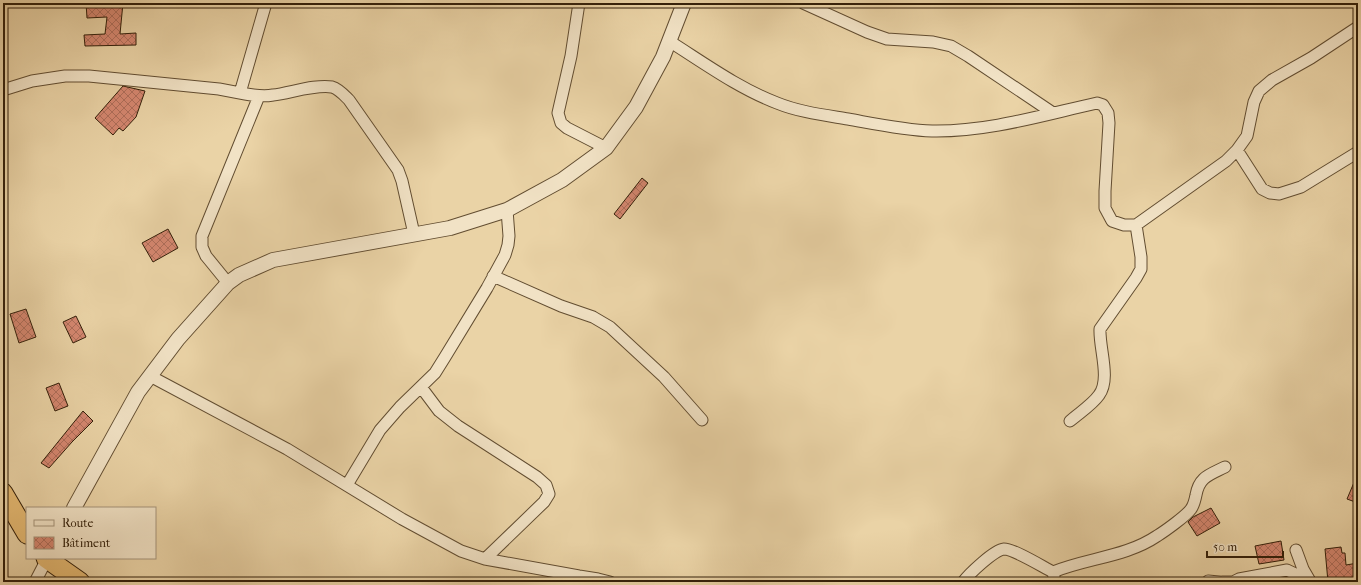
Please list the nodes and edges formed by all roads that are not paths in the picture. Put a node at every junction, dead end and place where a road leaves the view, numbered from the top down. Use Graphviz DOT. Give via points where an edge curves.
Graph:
graph roads {
  1 [pos="266,3"];
  2 [pos="579,3"];
  3 [pos="684,3"];
  4 [pos="803,3"];
  5 [pos="1358,27"];
  6 [pos="669,41"];
  7 [pos="3,90"];
  8 [pos="240,93"];
  9 [pos="259,96"];
  10 [pos="1053,113"];
  11 [pos="606,148"];
  12 [pos="1237,150"];
  13 [pos="1358,152"];
  14 [pos="507,210"];
  15 [pos="1136,225"];
  16 [pos="414,234"];
  17 [pos="493,276"];
  18 [pos="228,283"];
  19 [pos="150,376"];
  20 [pos="421,387"];
  21 [pos="702,420"];
  22 [pos="1070,421"];
  23 [pos="1225,467"];
  24 [pos="347,485"];
  25 [pos="3,493"];
  26 [pos="75,507"];
  27 [pos="26,532"];
  28 [pos="1296,550"];
  29 [pos="46,559"];
  30 [pos="48,559"];
  31 [pos="485,559"];
  32 [pos="1054,577"];
  33 [pos="35,582"];
  34 [pos="80,582"];
  35 [pos="610,582"];
  36 [pos="962,582"];
  37 [pos="1222,582"];
  38 [pos="1310,582"];
  1 -- 8 [label="street"];
  2 -- 11 [label="street" via="571,56 558,113 561,123 567,128"];
  3 -- 6 [label="street"];
  4 -- 10 [label="street" via="887,39 933,42 951,46"];
  5 -- 12 [label="street" via="1272,80 1259,92 1254,102 1247,136"];
  6 -- 10 [label="street" via="746,89 778,104 814,113 899,128 932,131 966,130"];
  6 -- 11 [label="street" via="636,106"];
  7 -- 8 [label="street" via="32,81 65,76 89,76"];
  8 -- 9 [label="street"];
  9 -- 16 [label="street" via="321,87 332,87 340,91 398,170"];
  9 -- 18 [label="street" via="202,236 202,247 206,256"];
  10 -- 15 [label="street" via="1096,103 1103,105 1108,113 1109,123 1105,208 1112,221"];
  11 -- 14 [label="street" via="562,180"];
  12 -- 13 [label="street" via="1262,189 1279,194 1301,187"];
  12 -- 15 [label="street" via="1226,161"];
  14 -- 16 [label="street" via="450,228"];
  14 -- 17 [label="street" via="508,245"];
  15 -- 22 [label="street" via="1141,269 1100,329 1105,380 1103,389"];
  16 -- 18 [label="street" via="273,260 239,275"];
  17 -- 20 [label="street" via="445,357"];
  17 -- 21 [label="street" via="593,317 610,327 664,377"];
  18 -- 19 [label="street" via="178,339"];
  19 -- 24 [label="street"];
  19 -- 26 [label="street" via="138,392"];
  20 -- 24 [label="street" via="380,430"];
  20 -- 31 [label="street" via="439,411 458,426 546,485 549,494 544,502"];
  23 -- 32 [label="street" via="1202,479 1198,484 1191,510 1157,537 1125,552 1069,565"];
  24 -- 31 [label="street" via="461,551"];
  25 -- 27 [label="highway"];
  28 -- 38 [label="street"];
  29 -- 33 [label="street"];
  30 -- 34 [label="highway"];
  31 -- 35 [label="street"];
  32 -- 36 [label="street" via="1013,551 1004,549 995,553"];
  37 -- 38 [label="street" via="1287,570"];
}
